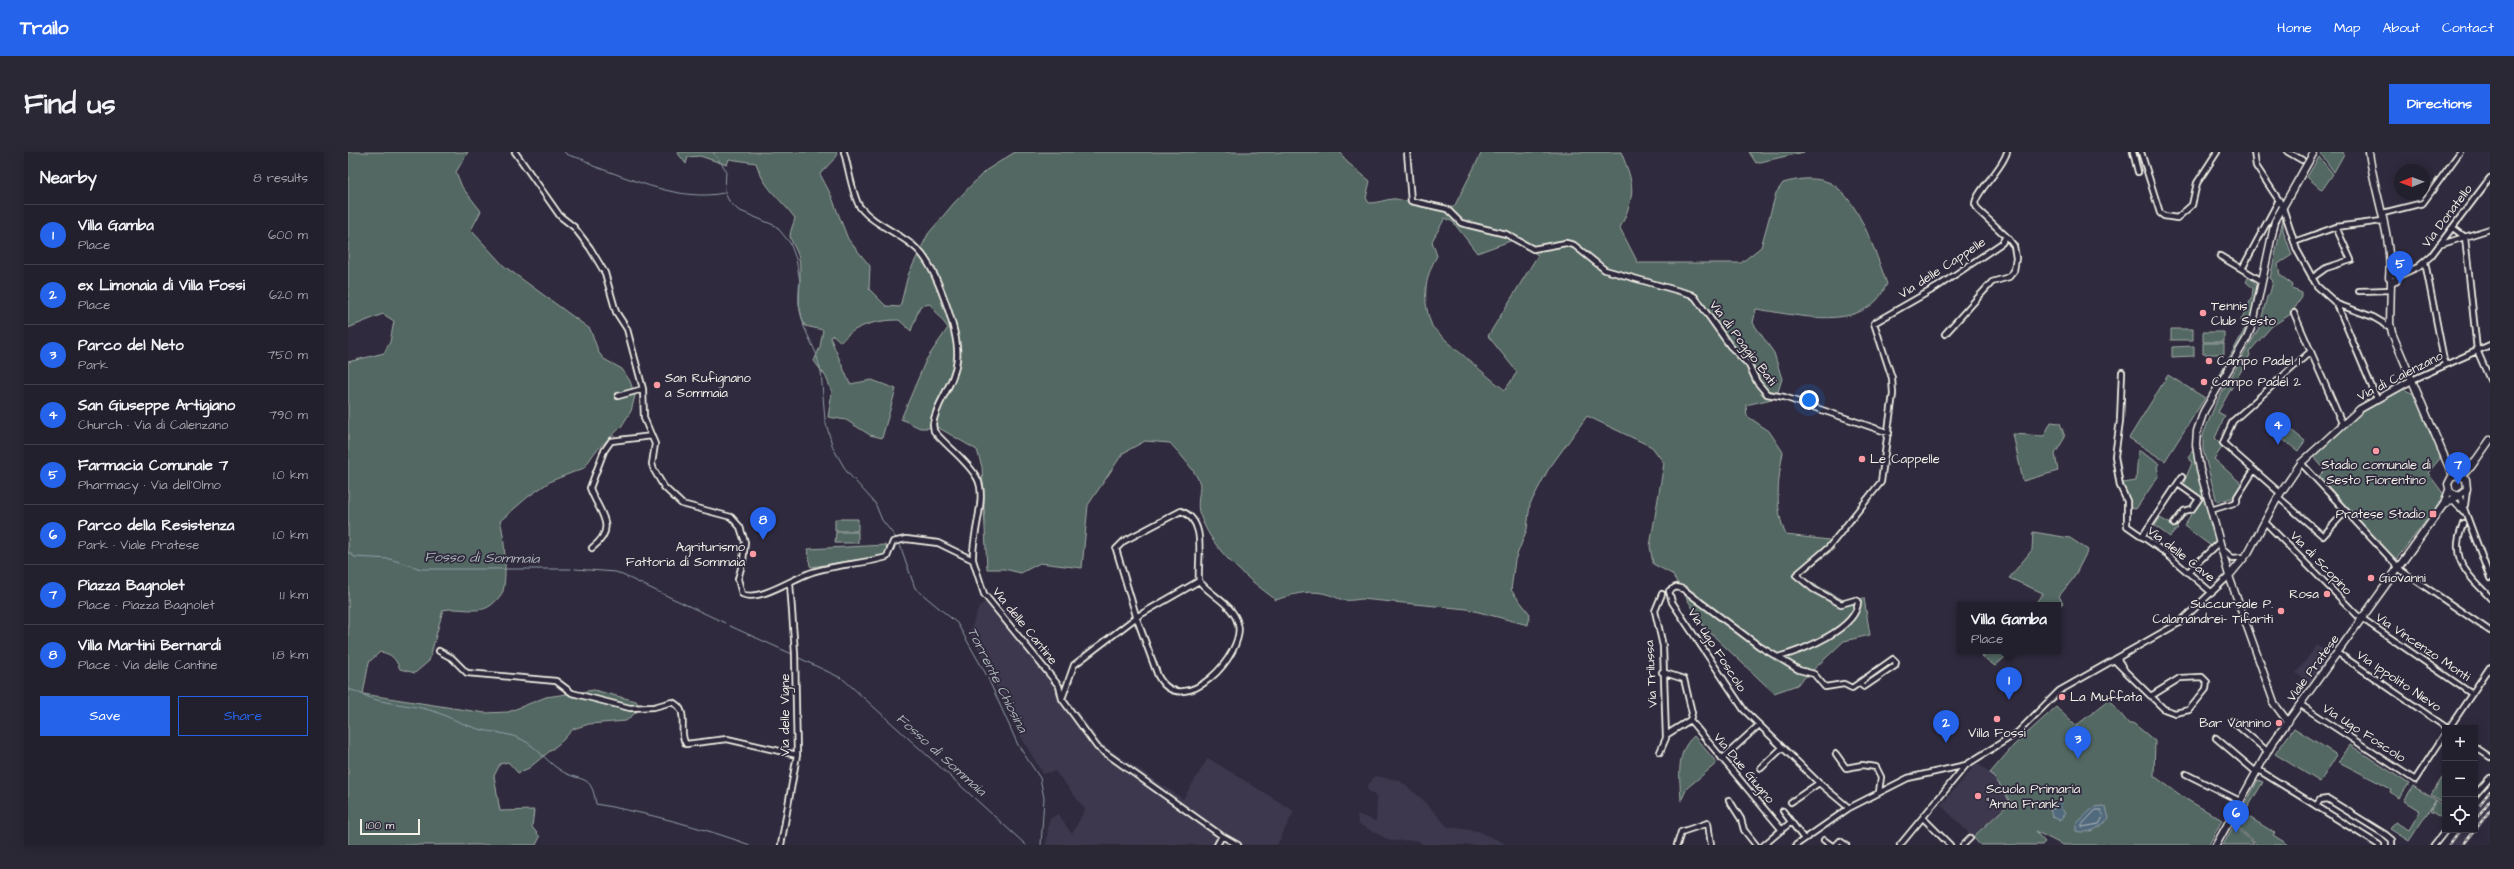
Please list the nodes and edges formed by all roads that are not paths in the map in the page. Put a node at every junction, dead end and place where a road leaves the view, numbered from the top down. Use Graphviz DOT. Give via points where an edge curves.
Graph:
graph roads {
  1 [pos="514,152"];
  2 [pos="844,152"];
  3 [pos="1407,152"];
  4 [pos="2007,152"];
  5 [pos="2133,152"];
  6 [pos="2142,152"];
  7 [pos="2218,152"];
  8 [pos="2254,152"];
  9 [pos="2288,152"];
  10 [pos="2314,152"];
  11 [pos="2369,152"];
  12 [pos="2372,152"];
  13 [pos="2460,152"];
  14 [pos="2302,160"];
  15 [pos="2138,172"];
  16 [pos="2490,178"];
  17 [pos="2281,203"];
  18 [pos="2384,213"];
  19 [pos="2382,221"];
  20 [pos="2336,227"];
  21 [pos="2453,228"];
  22 [pos="2490,229"];
  23 [pos="2006,236"];
  24 [pos="2465,237"];
  25 [pos="2294,242"];
  26 [pos="2439,245"];
  27 [pos="2220,256"];
  28 [pos="2425,262"];
  29 [pos="2242,269"];
  30 [pos="2393,277"];
  31 [pos="2312,278"];
  32 [pos="2262,281"];
  33 [pos="2392,290"];
  34 [pos="2359,291"];
  35 [pos="2337,304"];
  36 [pos="2294,313"];
  37 [pos="2390,327"];
  38 [pos="1945,334"];
  39 [pos="2490,345"];
  40 [pos="2477,350"];
  41 [pos="2310,352"];
  42 [pos="2445,365"];
  43 [pos="2122,372"];
  44 [pos="2412,380"];
  45 [pos="2490,380"];
  46 [pos="643,390"];
  47 [pos="618,396"];
  48 [pos="2377,399"];
  49 [pos="2342,423"];
  50 [pos="1889,433"];
  51 [pos="652,436"];
  52 [pos="2490,440"];
  53 [pos="2301,463"];
  54 [pos="2472,465"];
  55 [pos="2254,470"];
  56 [pos="2459,475"];
  57 [pos="2182,476"];
  58 [pos="2178,484"];
  59 [pos="2467,488"];
  60 [pos="2449,490"];
  61 [pos="2279,495"];
  62 [pos="2458,495"];
  63 [pos="2455,502"];
  64 [pos="2211,510"];
  65 [pos="2346,511"];
  66 [pos="2439,511"];
  67 [pos="2466,516"];
  68 [pos="2265,522"];
  69 [pos="2463,523"];
  70 [pos="2174,524"];
  71 [pos="2142,537"];
  72 [pos="2219,542"];
  73 [pos="592,548"];
  74 [pos="2221,549"];
  75 [pos="2482,554"];
  76 [pos="2246,556"];
  77 [pos="973,560"];
  78 [pos="2490,561"];
  79 [pos="2398,567"];
  80 [pos="2188,572"];
  81 [pos="2490,575"];
  82 [pos="2229,576"];
  83 [pos="1199,581"];
  84 [pos="790,583"];
  85 [pos="2212,593"];
  86 [pos="1662,594"];
  87 [pos="2490,598"];
  88 [pos="1138,616"];
  89 [pos="2362,619"];
  90 [pos="2490,631"];
  91 [pos="439,651"];
  92 [pos="2338,653"];
  93 [pos="1778,657"];
  94 [pos="2115,659"];
  95 [pos="2490,668"];
  96 [pos="1662,672"];
  97 [pos="1859,683"];
  98 [pos="2472,694"];
  99 [pos="2151,696"];
  100 [pos="1062,699"];
  101 [pos="2301,705"];
  102 [pos="1690,720"];
  103 [pos="2232,721"];
  104 [pos="2288,722"];
  105 [pos="1759,725"];
  106 [pos="2444,725"];
  107 [pos="2450,725"];
  108 [pos="1666,735"];
  109 [pos="2216,738"];
  110 [pos="2442,739"];
  111 [pos="1782,748"];
  112 [pos="2478,749"];
  113 [pos="2267,751"];
  114 [pos="1660,752"];
  115 [pos="1836,754"];
  116 [pos="797,755"];
  117 [pos="2490,757"];
  118 [pos="1722,759"];
  119 [pos="1966,765"];
  120 [pos="1761,768"];
  121 [pos="2256,770"];
  122 [pos="2186,774"];
  123 [pos="2490,778"];
  124 [pos="1819,783"];
  125 [pos="1879,792"];
  126 [pos="2478,792"];
  127 [pos="1729,800"];
  128 [pos="2240,800"];
  129 [pos="1791,802"];
  130 [pos="2316,806"];
  131 [pos="1849,808"];
  132 [pos="1783,811"];
  133 [pos="1924,819"];
  134 [pos="1791,822"];
  135 [pos="1782,830"];
  136 [pos="2444,833"];
  137 [pos="1222,836"];
  138 [pos="1970,838"];
  139 [pos="1804,839"];
  140 [pos="1824,840"];
  141 [pos="781,845"];
  142 [pos="1217,845"];
  143 [pos="1238,845"];
  144 [pos="1678,845"];
  145 [pos="1711,845"];
  146 [pos="1756,845"];
  147 [pos="1764,845"];
  148 [pos="1796,845"];
  149 [pos="1831,845"];
  150 [pos="1836,845"];
  151 [pos="1846,845"];
  152 [pos="1900,845"];
  153 [pos="1950,845"];
  154 [pos="1963,845"];
  155 [pos="2216,845"];
  156 [pos="2379,845"];
  157 [pos="2392,845"];
  158 [pos="2434,845"];
  1 -- 46 [label="street" via="560,216 574,227 605,273 616,312 627,329"];
  2 -- 77 [label="street" via="856,202 874,220 918,250 927,261 935,274 956,336 957,361 954,376 932,424 934,431 972,471 980,485"];
  3 -- 50 [label="street, Via di Poggio Bati" via="1411,201 1447,209 1461,223 1506,234 1533,249 1566,243 1574,245 1604,270 1690,294 1695,297 1730,346 1749,365 1757,382 1767,394 1784,397"];
  4 -- 23 [label="street, Via delle Cappelle" via="1996,175 1977,197 1975,204 1978,210"];
  5 -- 15 [label="street"];
  6 -- 7 [label="street" via="2160,213 2177,218 2192,205 2197,183"];
  8 -- 17 [label="street" via="2257,169"];
  9 -- 14 [label="street"];
  10 -- 17 [label="street"];
  11 -- 19 [label="street"];
  12 -- 18 [label="street"];
  13 -- 18 [label="street" via="2423,202"];
  16 -- 21 [label="street, Via Donatello"];
  17 -- 25 [label="street"];
  17 -- 29 [label="street"];
  17 -- 32 [label="street"];
  18 -- 30 [label="street" via="2392,250"];
  19 -- 20 [label="street"];
  19 -- 30 [label="street"];
  20 -- 25 [label="street"];
  20 -- 31 [label="street" via="2351,260 2326,268"];
  21 -- 24 [label="street"];
  21 -- 26 [label="street, Via Donatello"];
  22 -- 24 [label="street"];
  23 -- 38 [label="street, Via delle Cappelle" via="2015,251 2012,274 1992,282"];
  23 -- 50 [label="street, Via delle Cappelle" via="2002,243 1937,287 1874,323 1892,378"];
  24 -- 26 [label="street"];
  24 -- 40 [label="street"];
  25 -- 31 [label="street"];
  26 -- 28 [label="street, Via Donatello"];
  27 -- 29 [label="street"];
  28 -- 30 [label="street, Via Donatello"];
  28 -- 42 [label="street"];
  29 -- 32 [label="street"];
  30 -- 33 [label="street"];
  31 -- 35 [label="street"];
  32 -- 64 [label="street" via="2250,331 2204,411 2197,431 2196,451"];
  33 -- 34 [label="street"];
  33 -- 37 [label="street"];
  35 -- 37 [label="street" via="2373,317"];
  35 -- 48 [label="street"];
  36 -- 41 [label="street"];
  37 -- 44 [label="street"];
  39 -- 40 [label="street, Via di Calenzano"];
  40 -- 42 [label="street, Via di Calenzano"];
  40 -- 45 [label="street"];
  41 -- 49 [label="street"];
  41 -- 55 [label="street" via="2233,421 2223,443"];
  42 -- 44 [label="street, Via di Calenzano"];
  43 -- 71 [label="street, Via delle Cave" via="2120,421 2115,456 2120,486 2127,501 2127,526"];
  44 -- 48 [label="street, Via di Calenzano"];
  44 -- 56 [label="street" via="2451,471"];
  46 -- 47 [label="street"];
  46 -- 51 [label="street" via="642,409"];
  48 -- 49 [label="street, Via di Calenzano"];
  49 -- 53 [label="street, Via di Calenzano"];
  50 -- 93 [label="street, Via delle Cappelle" via="1881,482 1830,546 1796,575 1806,584 1841,604 1855,600 1858,601 1858,606 1852,618 1828,637"];
  51 -- 73 [label="street" via="611,441 604,451 590,488 606,520 607,528 599,543"];
  51 -- 84 [label="street" via="656,450 652,464 664,487 682,504 731,517 740,527 745,542 744,561 738,579 742,594 748,597"];
  52 -- 54 [label="street"];
  53 -- 61 [label="street, Via di Calenzano"];
  53 -- 65 [label="street"];
  54 -- 56 [label="street"];
  54 -- 59 [label="street"];
  55 -- 61 [label="street"];
  55 -- 64 [label="street" via="2237,497 2237,502"];
  56 -- 59 [label="street" via="2466,479"];
  56 -- 60 [label="street" via="2449,480"];
  57 -- 58 [label="street"];
  58 -- 70 [label="street" via="2199,499 2192,509 2184,511"];
  58 -- 71 [label="street"];
  59 -- 62 [label="street"];
  59 -- 67 [label="street" via="2464,501"];
  60 -- 62 [label="street"];
  60 -- 66 [label="street, Viale Pratese"];
  61 -- 65 [label="street" via="2323,536"];
  61 -- 68 [label="street, Via di Calenzano"];
  62 -- 66 [label="street, Viale Pratese"];
  62 -- 67 [label="street"];
  63 -- 67 [label="street"];
  64 -- 72 [label="street"];
  65 -- 79 [label="street"];
  66 -- 79 [label="street, Viale Pratese"];
  67 -- 75 [label="street"];
  68 -- 76 [label="street, Via di Calenzano"];
  68 -- 89 [label="street, Via di Scopino"];
  69 -- 87 [label="street" via="2458,546 2459,555 2469,576"];
  71 -- 80 [label="street, Via delle Cave"];
  72 -- 74 [label="street"];
  72 -- 80 [label="street"];
  74 -- 76 [label="street" via="2232,558 2240,559"];
  74 -- 82 [label="street"];
  75 -- 78 [label="street"];
  75 -- 81 [label="street"];
  76 -- 82 [label="street, Via di Calenzano"];
  77 -- 84 [label="street" via="938,543 900,539 894,541 888,557 824,569 806,574"];
  77 -- 100 [label="street, Via delle Cantine" via="984,594 1059,686"];
  79 -- 89 [label="street, Viale Pratese"];
  79 -- 90 [label="street"];
  80 -- 85 [label="street, Via delle Cave"];
  82 -- 85 [label="street"];
  82 -- 104 [label="street" via="2275,705"];
  83 -- 88 [label="street, Via delle Cantine"];
  83 -- 88 [label="street" via="1201,539 1189,514 1181,511 1116,547 1122,573"];
  83 -- 88 [label="street" via="1232,612 1238,624 1238,632 1237,639 1219,672 1189,691 1174,692 1161,682 1153,666"];
  84 -- 116 [label="street, Via delle Vigne" via="794,618"];
  85 -- 94 [label="street" via="2179,623"];
  86 -- 96 [label="street, Via Trilussa" via="1655,616 1663,646"];
  88 -- 100 [label="street, Via delle Cantine" via="1074,665 1068,675"];
  89 -- 92 [label="street, Viale Pratese"];
  89 -- 98 [label="street, Via Vincenzo Monti"];
  91 -- 116 [label="street" via="451,657 467,673 556,681 572,693 630,708 654,707 672,702 683,716 683,740 686,744 727,739"];
  92 -- 101 [label="street, Viale Pratese"];
  92 -- 106 [label="street, Via Ippolito Nievo"];
  93 -- 97 [label="street" via="1799,670 1814,674 1826,687 1844,684 1850,688"];
  93 -- 105 [label="street, Via Ugo Foscolo" via="1750,640 1682,590 1676,587 1671,589 1669,595 1672,602 1736,699"];
  94 -- 99 [label="street"];
  94 -- 119 [label="street" via="2059,691 2017,733"];
  95 -- 98 [label="street"];
  96 -- 102 [label="street" via="1684,679 1692,713"];
  96 -- 108 [label="street, Via Trilussa"];
  97 -- 97 [label="street" via="1893,660 1896,662 1895,666 1864,687"];
  98 -- 107 [label="street"];
  99 -- 99 [label="street" via="2169,712 2186,712 2206,689 2207,682 2202,676 2182,677"];
  100 -- 137 [label="street, Via delle Cantine" via="1097,747"];
  101 -- 104 [label="street, Viale Pratese"];
  101 -- 110 [label="street, Via Ugo Foscolo" via="2415,780"];
  102 -- 108 [label="street"];
  102 -- 118 [label="street, Via Due Giugno"];
  103 -- 113 [label="street"];
  104 -- 113 [label="street, Viale Pratese"];
  105 -- 111 [label="street, Via Ugo Foscolo"];
  105 -- 118 [label="street"];
  108 -- 114 [label="street, Via Trilussa"];
  109 -- 121 [label="street"];
  111 -- 120 [label="street"];
  111 -- 124 [label="street, Via Ugo Foscolo"];
  112 -- 117 [label="street"];
  113 -- 121 [label="street, Viale Pratese"];
  115 -- 125 [label="street" via="1846,768 1862,765 1876,767 1881,777"];
  116 -- 141 [label="street, Via delle Vigne"];
  118 -- 135 [label="street, Via Due Giugno"];
  119 -- 125 [label="street" via="1909,777"];
  119 -- 133 [label="street"];
  121 -- 128 [label="street, Viale Pratese"];
  121 -- 130 [label="street"];
  122 -- 128 [label="street"];
  123 -- 126 [label="street"];
  124 -- 129 [label="street"];
  124 -- 131 [label="street, Via Ugo Foscolo"];
  125 -- 131 [label="street"];
  127 -- 146 [label="street" via="1741,819 1744,830"];
  128 -- 155 [label="street, Viale Pratese"];
  130 -- 156 [label="street"];
  130 -- 157 [label="street" via="2320,800 2328,799 2386,835 2392,840"];
  131 -- 139 [label="street"];
  132 -- 134 [label="street"];
  133 -- 152 [label="street"];
  133 -- 153 [label="street"];
  134 -- 135 [label="street"];
  134 -- 139 [label="street"];
  135 -- 147 [label="street"];
  136 -- 158 [label="street"];
  137 -- 142 [label="street"];
  137 -- 143 [label="street, Via delle Cantine"];
  138 -- 154 [label="street"];
  139 -- 148 [label="street"];
  140 -- 149 [label="street"];
  144 -- 145 [label="street" via="1681,832 1708,823"];
  150 -- 151 [label="street" via="1840,841"];
}
